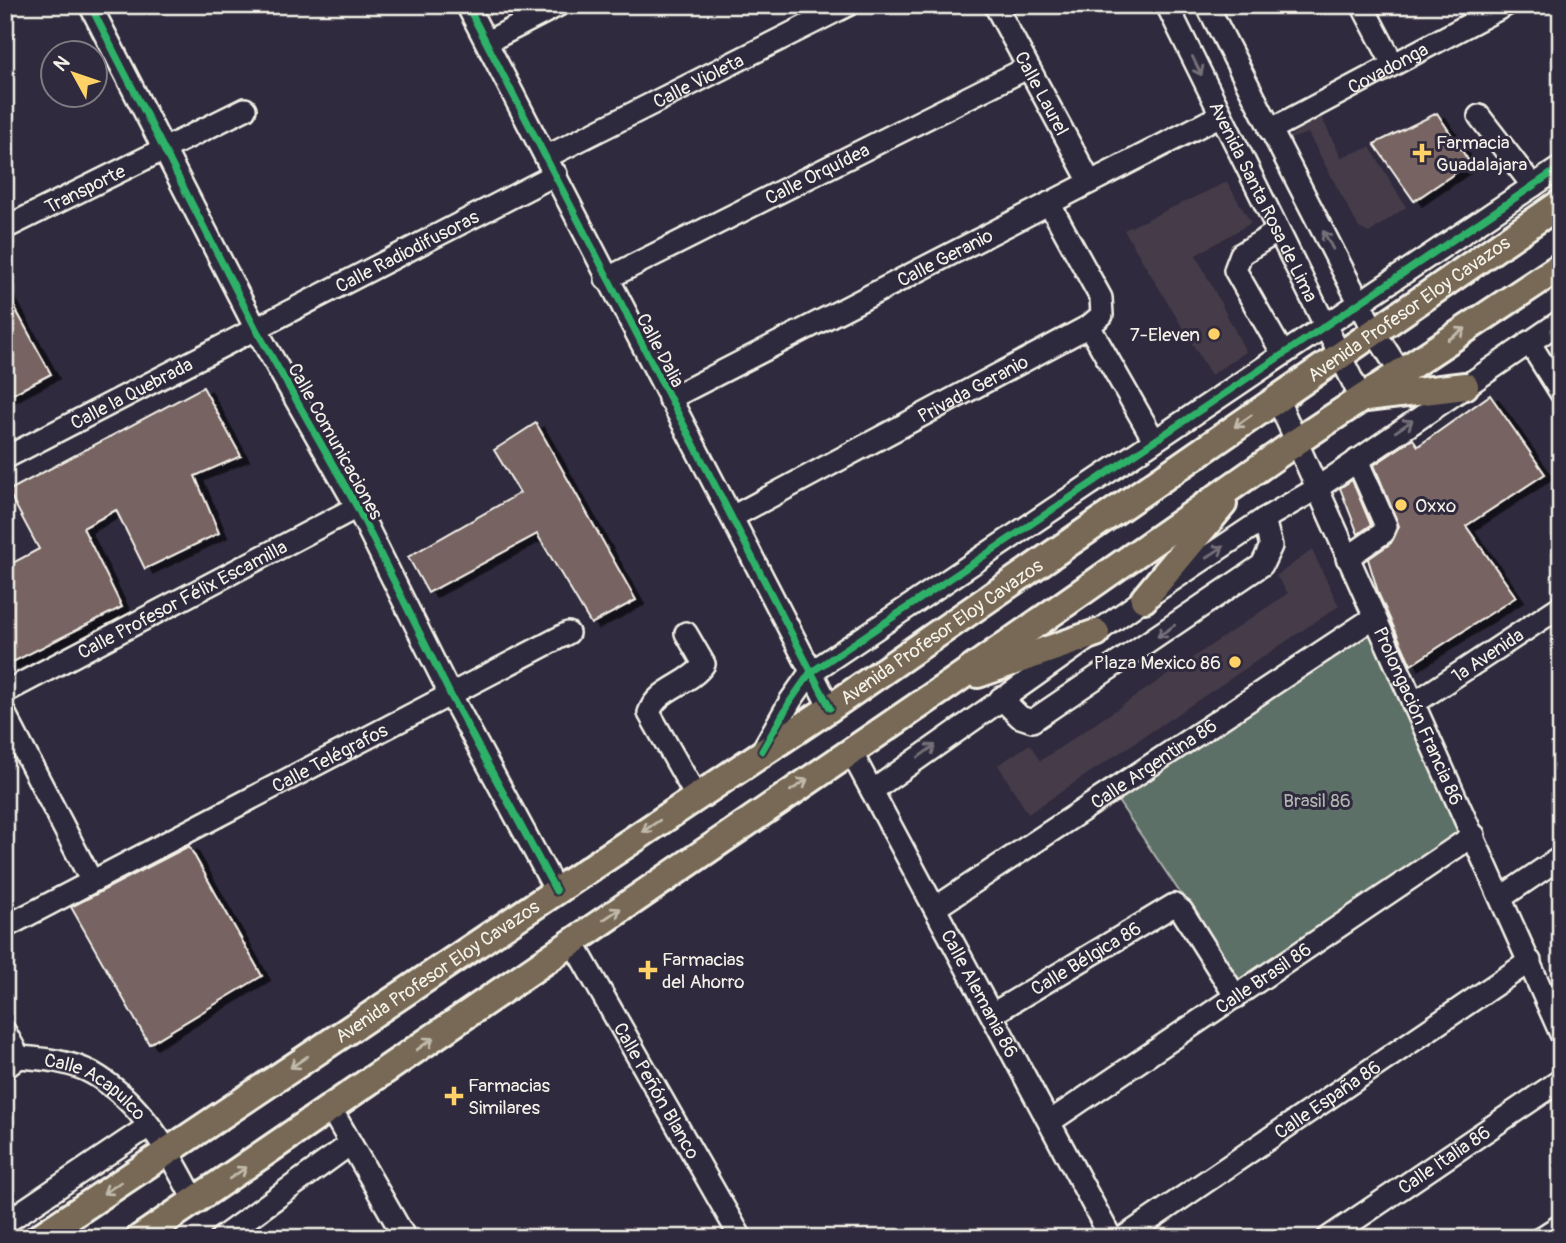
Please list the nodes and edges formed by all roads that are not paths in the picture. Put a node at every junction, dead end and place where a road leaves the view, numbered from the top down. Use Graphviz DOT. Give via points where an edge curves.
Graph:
graph roads {
  1 [pos="90,5"];
  2 [pos="467,5"];
  3 [pos="559,5"];
  4 [pos="848,5"];
  5 [pos="995,5"];
  6 [pos="1167,5"];
  7 [pos="1207,5"];
  8 [pos="1362,5"];
  9 [pos="1502,6"];
  10 [pos="487,42"];
  11 [pos="1393,64"];
  12 [pos="1027,68"];
  13 [pos="245,109"];
  14 [pos="1221,115"];
  15 [pos="1479,116"];
  16 [pos="1270,130"];
  17 [pos="164,149"];
  18 [pos="552,165"];
  19 [pos="1561,167"];
  20 [pos="1090,182"];
  21 [pos="1533,186"];
  22 [pos="1561,203"];
  23 [pos="1049,204"];
  24 [pos="5,228"];
  25 [pos="1278,231"];
  26 [pos="1561,266"];
  27 [pos="606,279"];
  28 [pos="1360,301"];
  29 [pos="1561,321"];
  30 [pos="1089,326"];
  31 [pos="1323,326"];
  32 [pos="257,331"];
  33 [pos="1374,331"];
  34 [pos="1529,342"];
  35 [pos="1283,354"];
  36 [pos="1340,355"];
  37 [pos="1400,372"];
  38 [pos="1465,386"];
  39 [pos="1561,393"];
  40 [pos="1277,398"];
  41 [pos="1361,398"];
  42 [pos="669,399"];
  43 [pos="1154,440"];
  44 [pos="1296,442"];
  45 [pos="5,458"];
  46 [pos="1357,460"];
  47 [pos="1241,481"];
  48 [pos="1316,489"];
  49 [pos="356,507"];
  50 [pos="732,517"];
  51 [pos="1264,519"];
  52 [pos="1346,558"];
  53 [pos="1144,599"];
  54 [pos="1561,606"];
  55 [pos="1373,618"];
  56 [pos="568,633"];
  57 [pos="686,633"];
  58 [pos="1096,633"];
  59 [pos="810,673"];
  60 [pos="953,682"];
  61 [pos="5,691"];
  62 [pos="450,694"];
  63 [pos="1001,698"];
  64 [pos="1413,704"];
  65 [pos="830,708"];
  66 [pos="5,714"];
  67 [pos="850,750"];
  68 [pos="762,751"];
  69 [pos="872,791"];
  70 [pos="696,796"];
  71 [pos="1474,835"];
  72 [pos="1561,857"];
  73 [pos="91,880"];
  74 [pos="556,891"];
  75 [pos="1502,897"];
  76 [pos="935,908"];
  77 [pos="5,928"];
  78 [pos="572,941"];
  79 [pos="1530,961"];
  80 [pos="1236,997"];
  81 [pos="994,1013"];
  82 [pos="5,1032"];
  83 [pos="1561,1034"];
  84 [pos="12,1063"];
  85 [pos="1561,1080"];
  86 [pos="331,1109"];
  87 [pos="1051,1121"];
  88 [pos="149,1126"];
  89 [pos="349,1145"];
  90 [pos="168,1150"];
  91 [pos="195,1202"];
  92 [pos="5,1223"];
  93 [pos="1561,1224"];
  94 [pos="38,1238"];
  95 [pos="140,1238"];
  96 [pos="221,1238"];
  97 [pos="405,1238"];
  98 [pos="741,1238"];
  99 [pos="1111,1238"];
  100 [pos="1123,1238"];
  101 [pos="1328,1238"];
  102 [pos="1541,1238"];
  1 -- 17 [label="street, Calle Comunicaciones"];
  2 -- 10 [label="street, Calle Dalia"];
  3 -- 10 [label="street"];
  4 -- 18 [label="street, Calle Violeta"];
  5 -- 12 [label="street, Calle Laurel"];
  6 -- 14 [label="street, Avenida Santa Rosa de Lima, one-way"];
  7 -- 16 [label="street, Avenida Santa Rosa de Lima"];
  8 -- 11 [label="street"];
  9 -- 11 [label="street, Covadonga"];
  10 -- 18 [label="street, Calle Dalia"];
  11 -- 16 [label="street, Covadonga"];
  12 -- 20 [label="street, Calle Laurel"];
  12 -- 27 [label="street, Calle Orquídea"];
  13 -- 17 [label="street, Transporte"];
  14 -- 20 [label="street, Calle Geranio"];
  14 -- 25 [label="street, Avenida Santa Rosa de Lima"];
  15 -- 21 [label="street"];
  28 -- 16 [label="street, Avenida Santa Rosa de Lima, one-way"];
  17 -- 24 [label="street, Transporte"];
  17 -- 32 [label="street, Calle Comunicaciones"];
  18 -- 27 [label="street, Calle Dalia"];
  18 -- 32 [label="street, Calle Radiodifusoras"];
  19 -- 21 [label="street"];
  20 -- 23 [label="street, Calle Geranio"];
  21 -- 28 [label="street"];
  22 -- 33 [label="main road, Avenida Profesor Eloy Cavazos"];
  23 -- 30 [label="street" via="1101,298 1102,315"];
  23 -- 42 [label="street, Calle Geranio"];
  25 -- 31 [label="street, Avenida Santa Rosa de Lima"];
  25 -- 35 [label="street" via="1241,254 1235,270"];
  37 -- 26 [label="main road, one-way"];
  27 -- 42 [label="street, Calle Dalia"];
  28 -- 31 [label="street"];
  28 -- 33 [label="street, Avenida Santa Rosa de Lima"];
  29 -- 34 [label="street"];
  30 -- 43 [label="street"];
  30 -- 50 [label="street, Privada Geranio"];
  31 -- 35 [label="street"];
  31 -- 36 [label="street, Avenida Santa Rosa de Lima"];
  32 -- 45 [label="street, Calle la Quebrada"];
  32 -- 49 [label="street, Calle Comunicaciones"];
  33 -- 36 [label="main road, Avenida Profesor Eloy Cavazos"];
  33 -- 37 [label="street, Avenida Santa Rosa de Lima"];
  34 -- 38 [label="street"];
  34 -- 39 [label="street"];
  35 -- 43 [label="street"];
  36 -- 40 [label="main road, Avenida Profesor Eloy Cavazos"];
  36 -- 41 [label="street, Avenida Santa Rosa de Lima"];
  37 -- 41 [label="main road"];
  38 -- 41 [label="main road"];
  46 -- 38 [label="street, one-way"];
  40 -- 44 [label="street, Prolongación Francia 86"];
  40 -- 65 [label="main road, Avenida Profesor Eloy Cavazos, one-way"];
  41 -- 44 [label="main road"];
  42 -- 50 [label="street, Calle Dalia"];
  43 -- 59 [label="street"];
  44 -- 47 [label="main road"];
  44 -- 48 [label="street, Prolongación Francia 86"];
  46 -- 48 [label="street"];
  46 -- 52 [label="street" via="1386,526 1383,533"];
  47 -- 53 [label="main road"];
  47 -- 60 [label="main road"];
  48 -- 51 [label="street"];
  48 -- 52 [label="street, Prolongación Francia 86"];
  49 -- 61 [label="street, Calle Profesor Félix Escamilla"];
  49 -- 62 [label="street, Calle Comunicaciones"];
  50 -- 59 [label="street, Calle Dalia"];
  53 -- 51 [label="street, one-way"];
  51 -- 63 [label="street, one-way" via="1271,546 1268,558 1219,596 1032,722"];
  52 -- 55 [label="street, Prolongación Francia 86"];
  53 -- 58 [label="street"];
  54 -- 64 [label="street, 1a Avenida"];
  55 -- 64 [label="street, Prolongación Francia 86"];
  55 -- 76 [label="street, Calle Argentina 86"];
  56 -- 62 [label="street, Calle Telégrafos"];
  57 -- 70 [label="street" via="704,664 653,701 649,713"];
  58 -- 60 [label="main road"];
  58 -- 63 [label="street"];
  59 -- 65 [label="street, Calle Dalia"];
  59 -- 68 [label="street"];
  60 -- 67 [label="main road"];
  62 -- 73 [label="street, Calle Telégrafos"];
  62 -- 74 [label="street, Calle Comunicaciones"];
  69 -- 63 [label="street, one-way"];
  64 -- 71 [label="street, Prolongación Francia 86"];
  65 -- 68 [label="main road, Avenida Profesor Eloy Cavazos"];
  66 -- 73 [label="street"];
  67 -- 69 [label="street, Calle Alemania 86"];
  78 -- 67 [label="main road, one-way"];
  68 -- 70 [label="main road, Avenida Profesor Eloy Cavazos"];
  69 -- 76 [label="street, Calle Alemania 86"];
  70 -- 74 [label="main road, Avenida Profesor Eloy Cavazos, one-way"];
  71 -- 75 [label="street, Prolongación Francia 86"];
  71 -- 80 [label="street, Calle Brasil 86"];
  72 -- 75 [label="street"];
  73 -- 77 [label="street, Calle Telégrafos"];
  74 -- 90 [label="main road, Avenida Profesor Eloy Cavazos, one-way"];
  75 -- 79 [label="street, Prolongación Francia 86"];
  76 -- 81 [label="street, Calle Alemania 86"];
  86 -- 78 [label="main road, one-way"];
  78 -- 98 [label="street, Calle Peñón Blanco"];
  79 -- 83 [label="street, Prolongación Francia 86"];
  79 -- 100 [label="street, Calle España 86"];
  80 -- 81 [label="street, Calle Bélgica 86" via="1177,905"];
  80 -- 87 [label="street, Calle Brasil 86"];
  81 -- 87 [label="street, Calle Alemania 86"];
  82 -- 84 [label="street"];
  84 -- 88 [label="street, Calle Acapulco" via="51,1060 91,1073 113,1087"];
  85 -- 101 [label="street, Calle Italia 86"];
  86 -- 89 [label="street"];
  91 -- 86 [label="main road, one-way"];
  87 -- 99 [label="street, Calle Alemania 86"];
  88 -- 90 [label="street, Calle Acapulco"];
  88 -- 92 [label="street"];
  89 -- 96 [label="street"];
  89 -- 97 [label="street"];
  90 -- 91 [label="street, Calle Acapulco"];
  90 -- 94 [label="main road, Avenida Profesor Eloy Cavazos, one-way"];
  91 -- 95 [label="main road"];
  93 -- 102 [label="street"];
}
